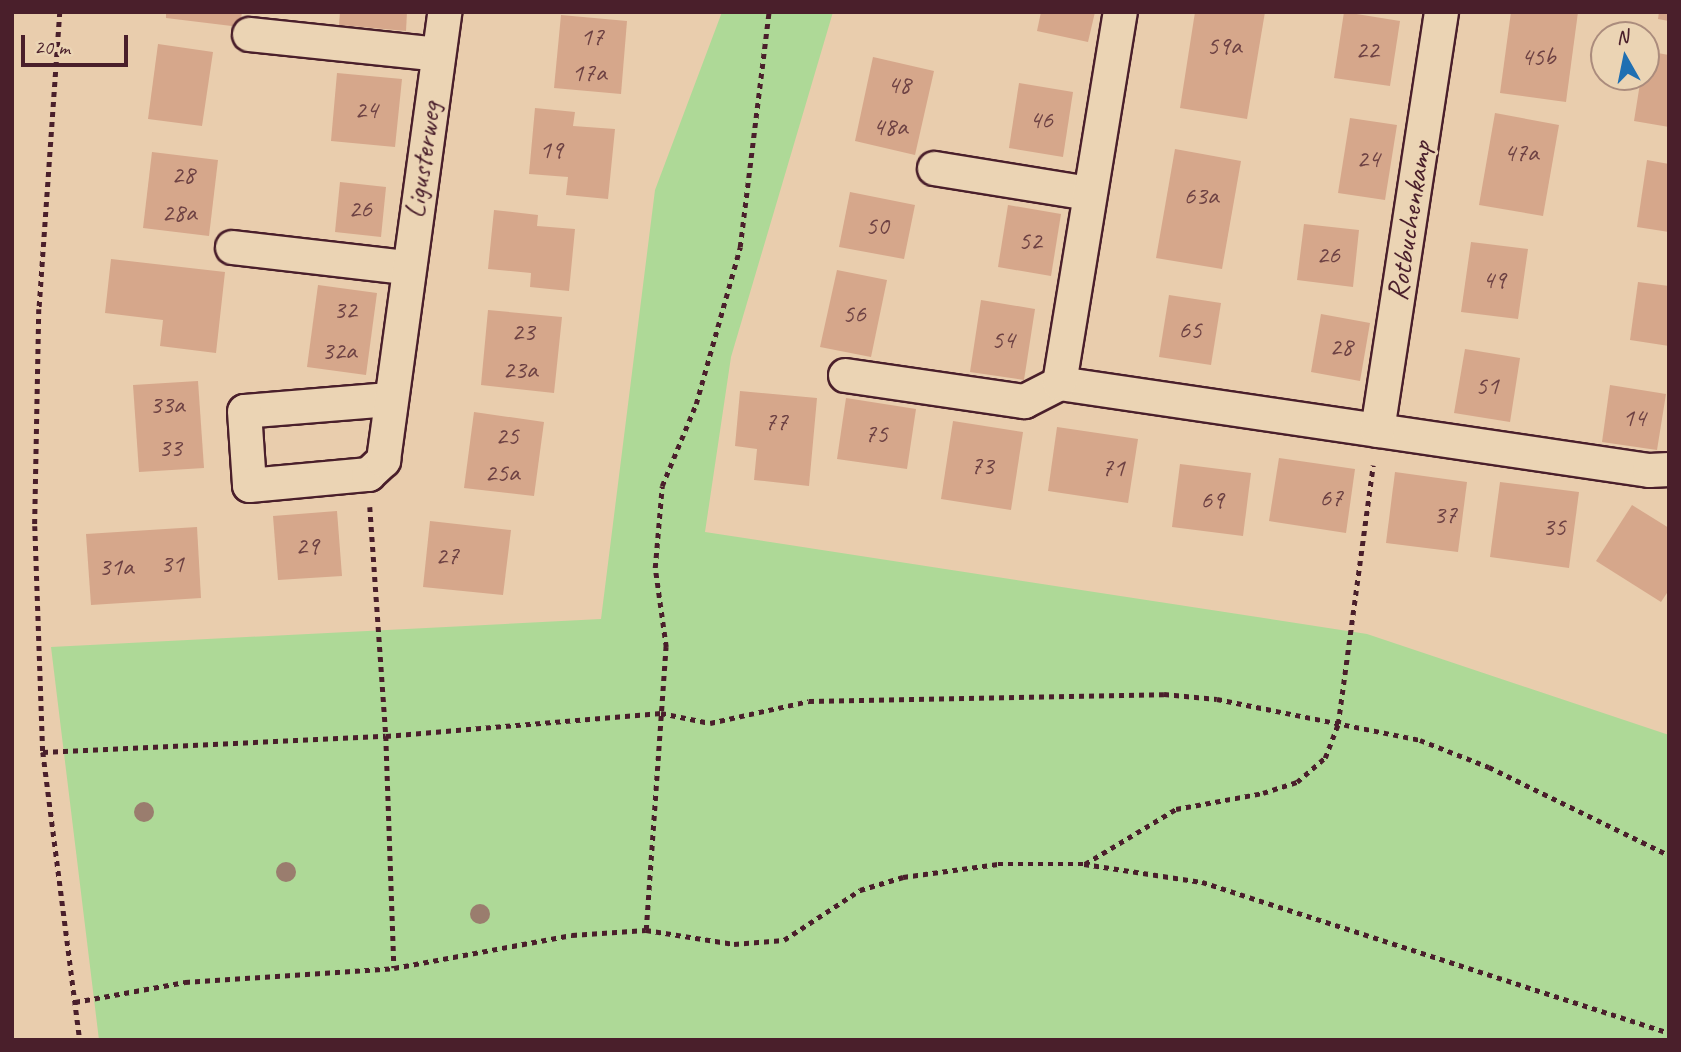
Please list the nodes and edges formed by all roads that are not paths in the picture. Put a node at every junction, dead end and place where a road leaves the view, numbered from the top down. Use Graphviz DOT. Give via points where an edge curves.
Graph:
graph roads {
  1 [pos="444,12"];
  2 [pos="1120,12"];
  3 [pos="1441,12"];
  4 [pos="248,34"];
  5 [pos="438,54"];
  6 [pos="934,168"];
  7 [pos="1089,193"];
  8 [pos="232,247"];
  9 [pos="406,267"];
  10 [pos="845,375"];
  11 [pos="1059,383"];
  12 [pos="389,399"];
  13 [pos="1377,429"];
  14 [pos="1669,469"];
  1 -- 5 [label="street, Ligusterweg"];
  2 -- 7 [label="street"];
  3 -- 13 [label="street, Rotbuchenkamp"];
  4 -- 5 [label="street"];
  5 -- 9 [label="street, Ligusterweg"];
  6 -- 7 [label="street"];
  7 -- 11 [label="street"];
  8 -- 9 [label="street"];
  9 -- 12 [label="street, Ligusterweg"];
  10 -- 11 [label="street" via="1024,401"];
  11 -- 13 [label="street"];
  12 -- 12 [label="street, Ligusterweg" via="383,460 368,474 249,485 244,411"];
  13 -- 14 [label="street" via="1649,470"];
}
